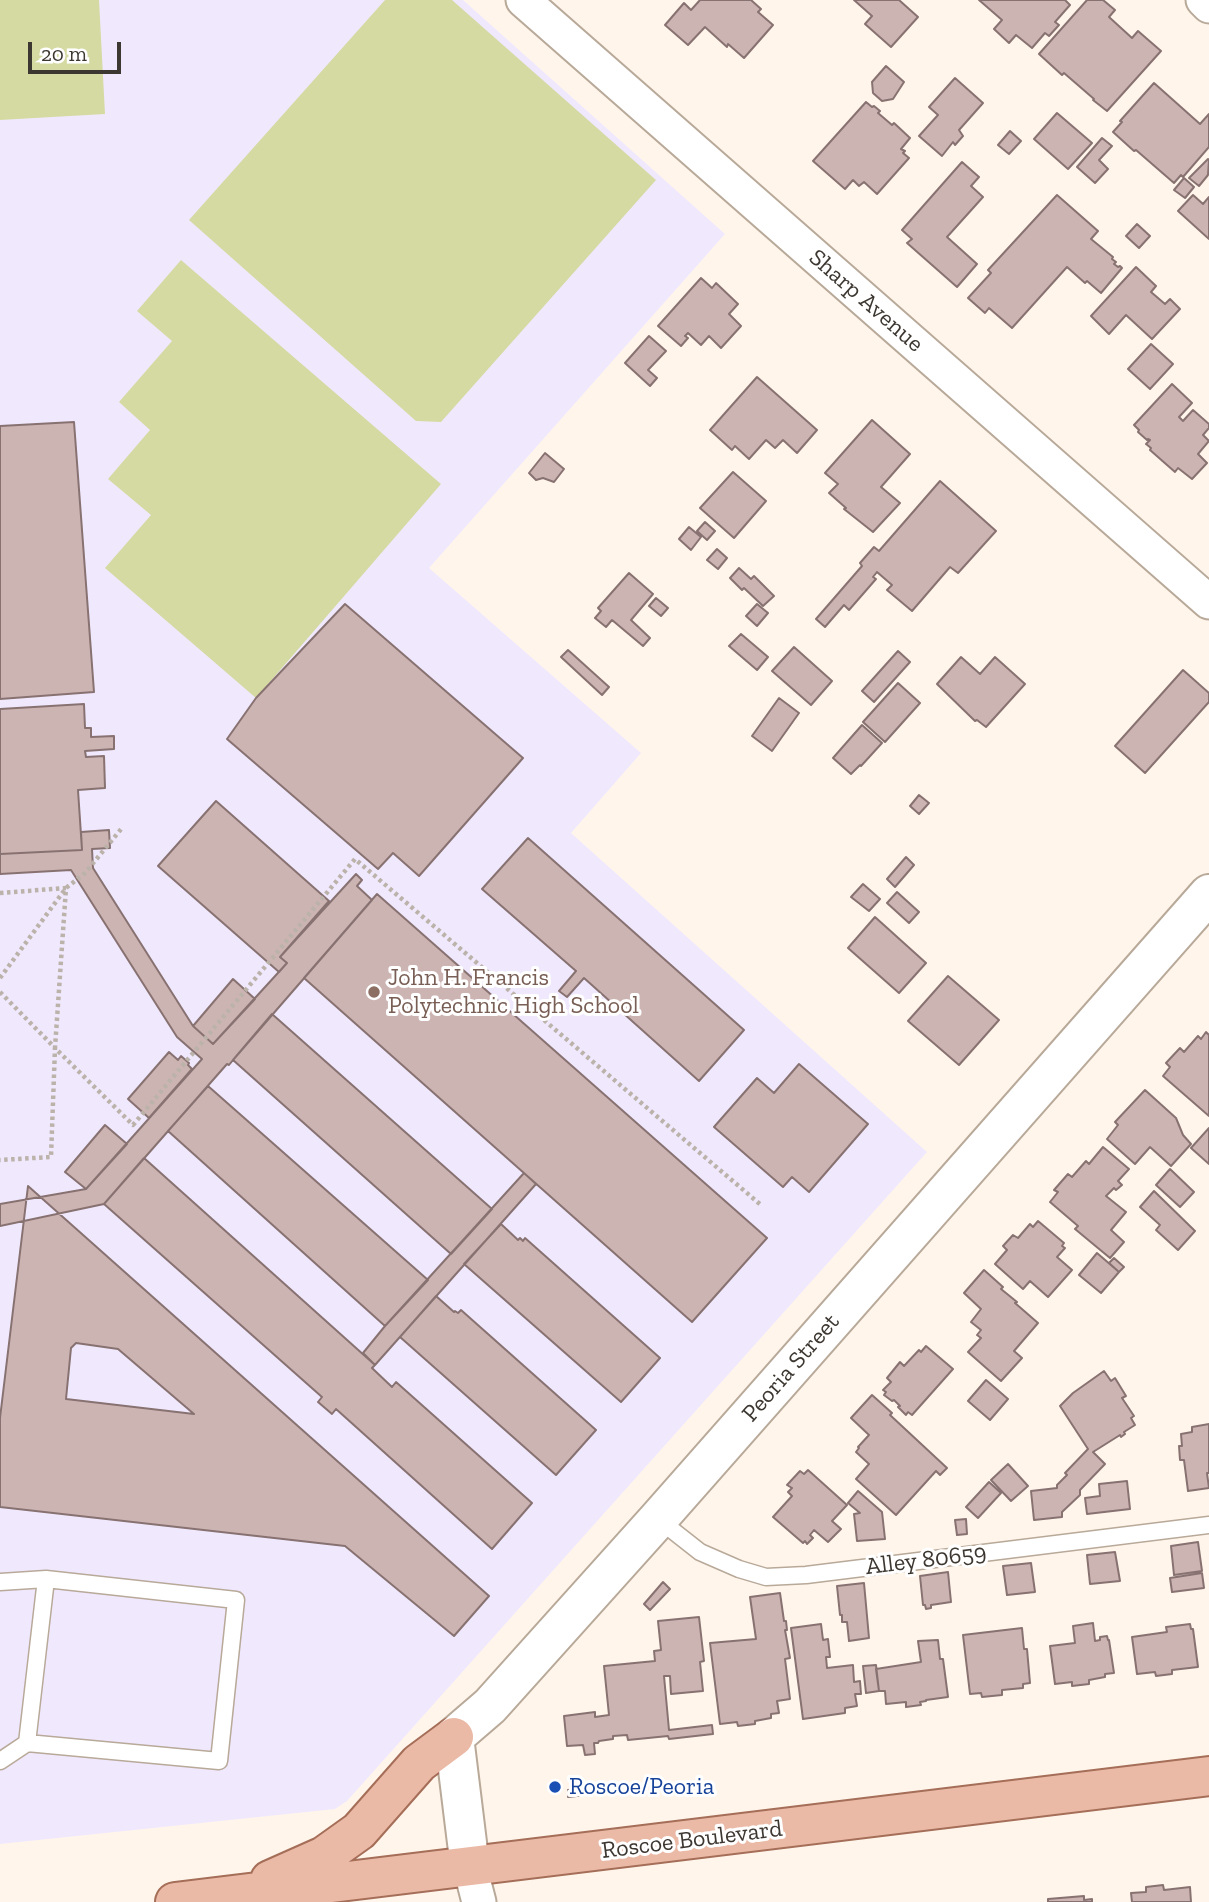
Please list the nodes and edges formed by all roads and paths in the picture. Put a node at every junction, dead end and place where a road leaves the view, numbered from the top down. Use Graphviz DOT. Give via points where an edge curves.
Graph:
graph roads {
  1 [pos="523,0"];
  2 [pos="1203,0"];
  3 [pos="1209,6"];
  4 [pos="1209,602"];
  5 [pos="122,828"];
  6 [pos="66,888"];
  7 [pos="0,894"];
  8 [pos="1209,894"];
  9 [pos="0,978"];
  10 [pos="0,992"];
  11 [pos="55,1048"];
  12 [pos="0,1160"];
  13 [pos="761,1205"];
  14 [pos="658,1518"];
  15 [pos="1209,1524"];
  16 [pos="46,1579"];
  17 [pos="0,1582"];
  18 [pos="454,1737"];
  19 [pos="27,1742"];
  20 [pos="0,1761"];
  21 [pos="1209,1776"];
  22 [pos="475,1885"];
  23 [pos="239,1894"];
  24 [pos="175,1902"];
  1 -- 4 [label="street, Sharp Avenue"];
  2 -- 3 [label="street"];
  5 -- 6 [label="path" via="85,873"];
  6 -- 7 [label="path"];
  6 -- 9 [label="path"];
  6 -- 11 [label="path"];
  8 -- 14 [label="street, Peoria Street"];
  10 -- 11 [label="path"];
  11 -- 12 [label="path" via="51,1157"];
  11 -- 13 [label="path" via="133,1125 355,859"];
  14 -- 15 [label="lane, Alley 80659" via="701,1552 766,1577 806,1576"];
  14 -- 18 [label="street, Peoria Street" via="490,1706"];
  16 -- 17 [label="lane"];
  16 -- 19 [label="lane"];
  16 -- 19 [label="lane" via="236,1600 219,1761"];
  18 -- 22 [label="street"];
  18 -- 23 [label="main road" via="419,1763 359,1831 324,1856"];
  19 -- 20 [label="lane"];
  21 -- 22 [label="main road, Roscoe Boulevard"];
  22 -- 23 [label="main road, Roscoe Boulevard"];
  23 -- 24 [label="main road, Roscoe Boulevard"];
}
